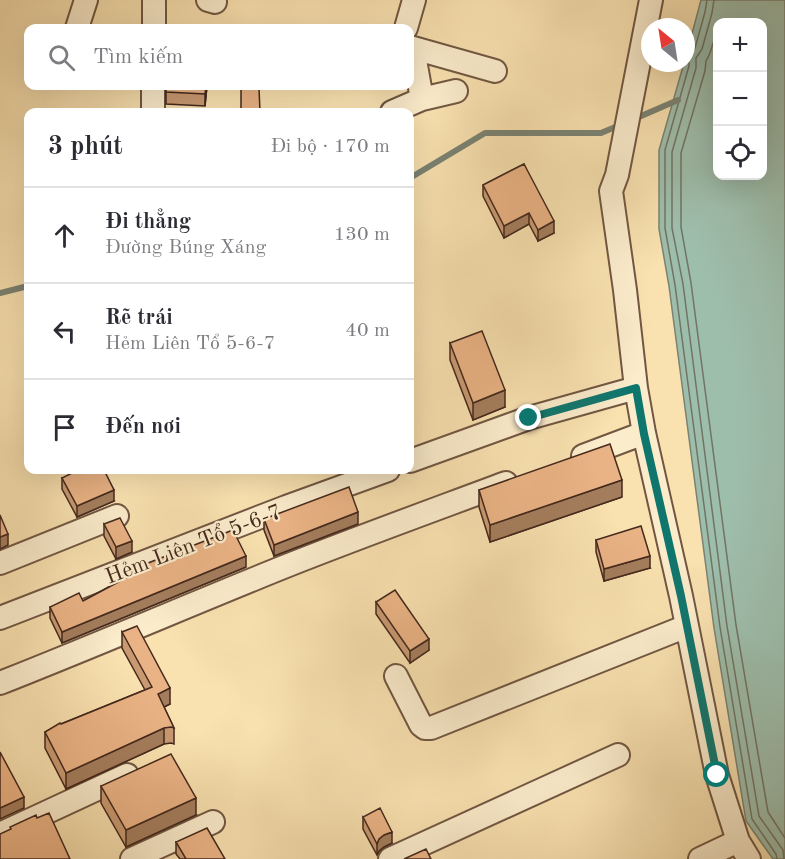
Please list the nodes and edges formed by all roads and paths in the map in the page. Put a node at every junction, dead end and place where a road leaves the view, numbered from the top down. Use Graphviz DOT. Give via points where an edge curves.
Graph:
graph roads {
  1 [pos="86,0"];
  2 [pos="154,0"];
  3 [pos="414,0"];
  4 [pos="649,6"];
  5 [pos="78,24"];
  6 [pos="154,24"];
  7 [pos="412,24"];
  8 [pos="414,43"];
  9 [pos="414,61"];
  10 [pos="495,71"];
  11 [pos="153,90"];
  12 [pos="456,91"];
  13 [pos="422,99"];
  14 [pos="153,108"];
  15 [pos="401,108"];
  16 [pos="636,388"];
  17 [pos="644,434"];
  18 [pos="414,461"];
  19 [pos="565,462"];
  20 [pos="377,474"];
  21 [pos="531,474"];
  22 [pos="117,516"];
  23 [pos="0,563"];
  24 [pos="0,618"];
  25 [pos="687,626"];
  26 [pos="396,676"];
  27 [pos="0,683"];
  28 [pos="618,755"];
  29 [pos="148,766"];
  30 [pos="213,822"];
  31 [pos="0,834"];
  32 [pos="743,850"];
  33 [pos="132,859"];
  34 [pos="390,859"];
  35 [pos="700,859"];
  1 -- 5 [label="street"];
  2 -- 6 [label="street"];
  3 -- 7 [label="street"];
  4 -- 16 [label="street" via="611,191"];
  8 -- 10 [label="street"];
  9 -- 13 [label="street"];
  11 -- 14 [label="street"];
  12 -- 13 [label="street"];
  13 -- 15 [label="street"];
  16 -- 17 [label="street"];
  16 -- 18 [label="street" via="529,418"];
  17 -- 19 [label="street"];
  17 -- 25 [label="street"];
  20 -- 24 [label="street, Hẻm Liên Tổ 5-6-7"];
  21 -- 27 [label="street" via="282,568"];
  22 -- 23 [label="street"];
  25 -- 26 [label="street" via="431,728 421,725"];
  25 -- 32 [label="street" via="717,775"];
  28 -- 34 [label="street"];
  29 -- 31 [label="street"];
  30 -- 33 [label="street"];
  32 -- 35 [label="street"];
}
